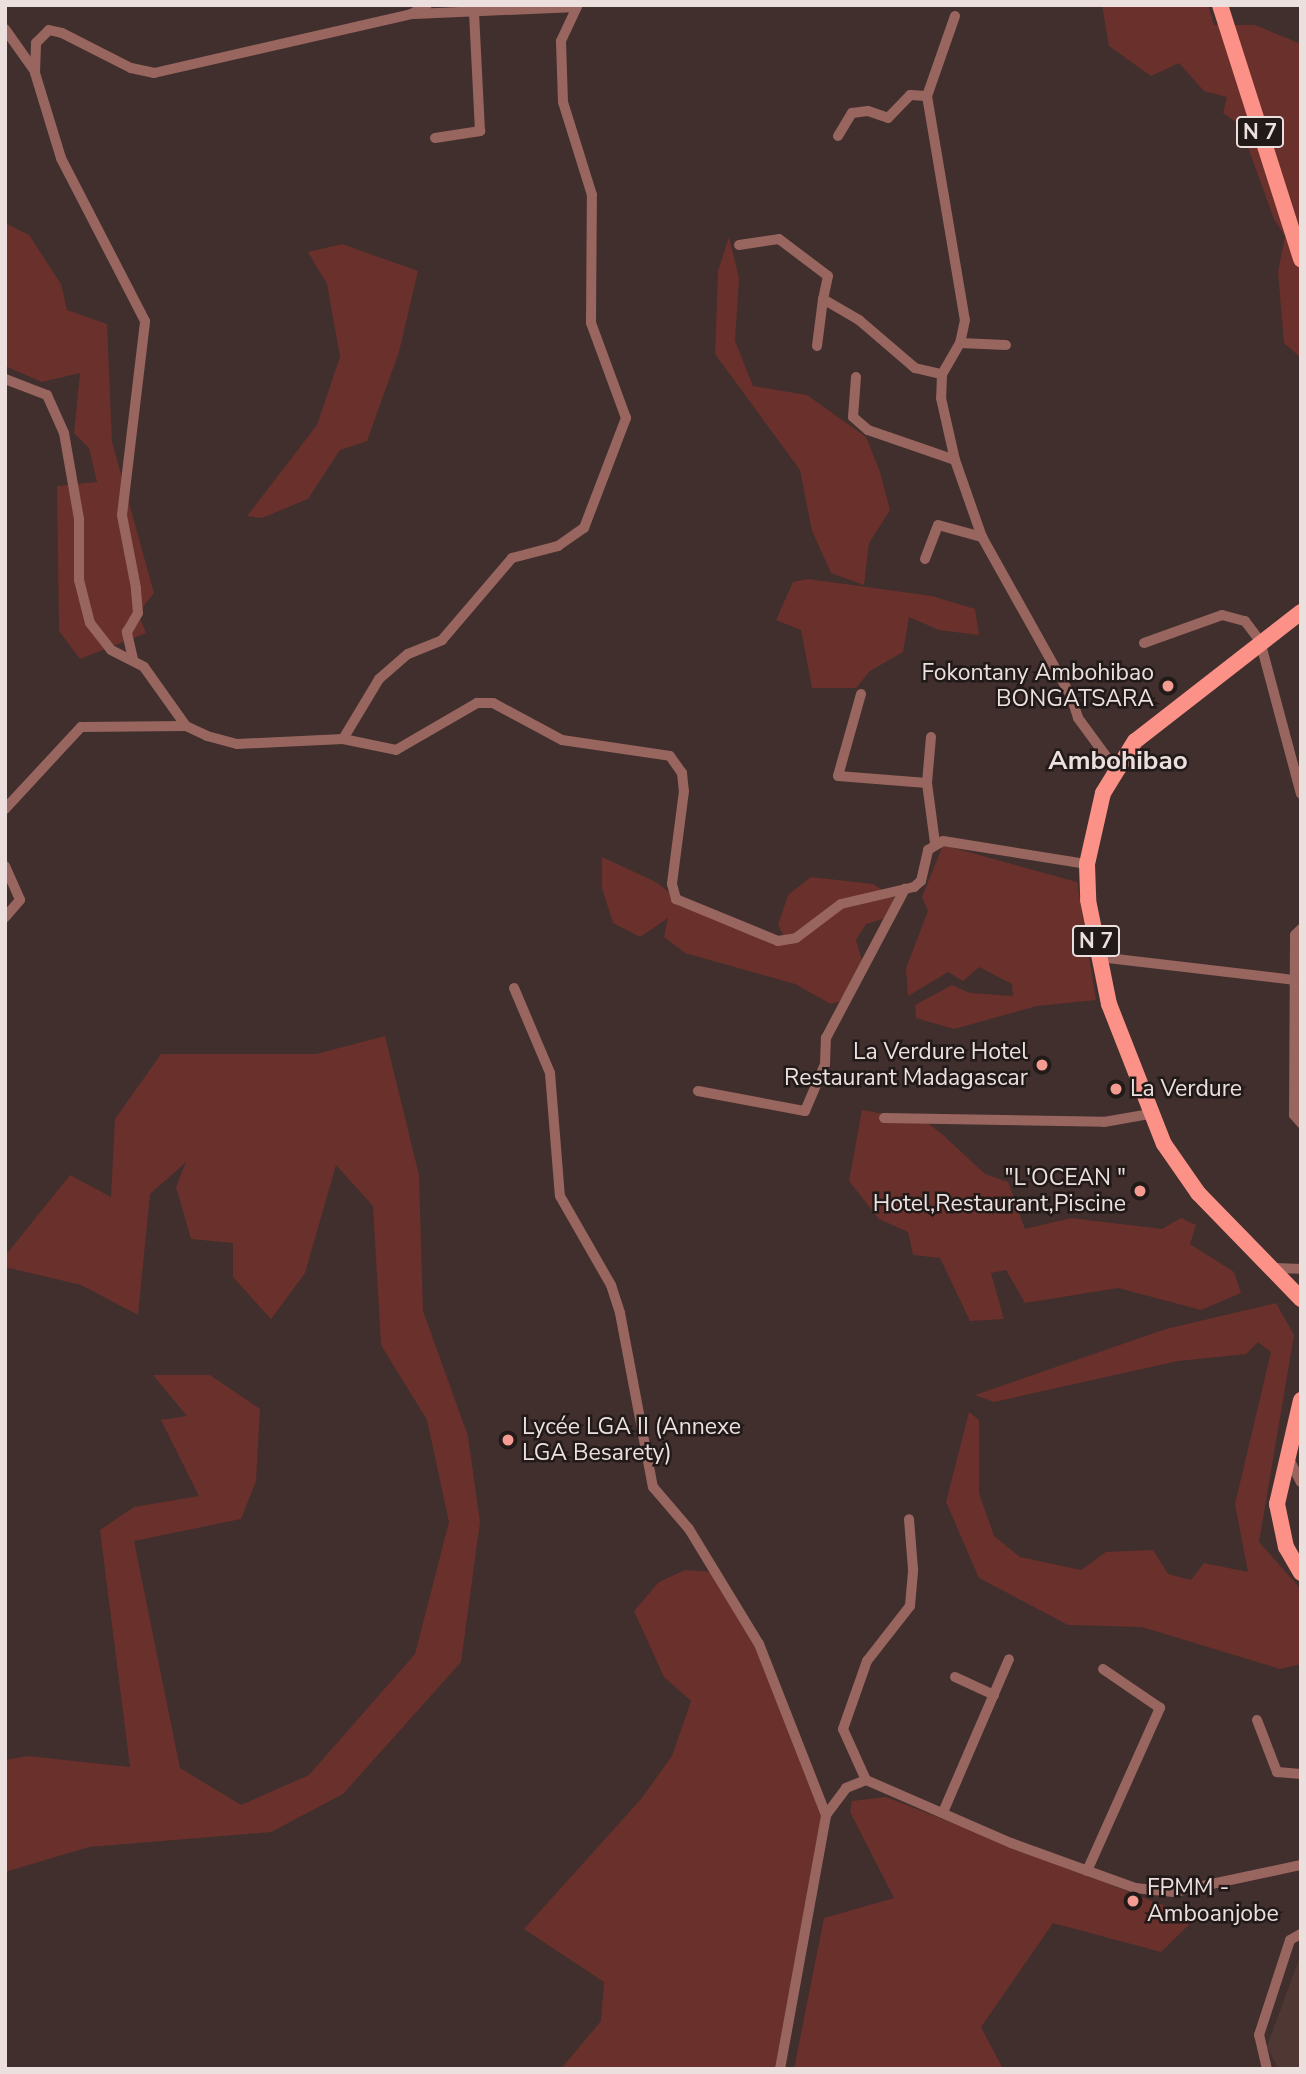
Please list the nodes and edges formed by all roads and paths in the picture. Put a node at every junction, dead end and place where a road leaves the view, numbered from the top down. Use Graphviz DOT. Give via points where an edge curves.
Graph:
graph roads {
  1 [pos="427,5"];
  2 [pos="1220,5"];
  3 [pos="578,6"];
  4 [pos="411,14"];
  5 [pos="474,14"];
  6 [pos="955,16"];
  7 [pos="5,29"];
  8 [pos="35,73"];
  9 [pos="927,96"];
  10 [pos="838,136"];
  11 [pos="435,138"];
  12 [pos="738,245"];
  13 [pos="1301,259"];
  14 [pos="823,299"];
  15 [pos="960,343"];
  16 [pos="1006,345"];
  17 [pos="817,346"];
  18 [pos="942,374"];
  19 [pos="856,377"];
  20 [pos="5,379"];
  21 [pos="955,460"];
  22 [pos="982,537"];
  23 [pos="925,559"];
  24 [pos="1301,612"];
  25 [pos="1260,641"];
  26 [pos="1144,643"];
  27 [pos="133,659"];
  28 [pos="862,694"];
  29 [pos="186,726"];
  30 [pos="931,737"];
  31 [pos="343,739"];
  32 [pos="1114,767"];
  33 [pos="927,783"];
  34 [pos="1301,794"];
  35 [pos="5,809"];
  36 [pos="935,843"];
  37 [pos="1087,864"];
  38 [pos="5,866"];
  39 [pos="905,889"];
  40 [pos="5,917"];
  41 [pos="1301,929"];
  42 [pos="1099,957"];
  43 [pos="1294,980"];
  44 [pos="514,988"];
  45 [pos="698,1091"];
  46 [pos="1150,1114"];
  47 [pos="884,1118"];
  48 [pos="1301,1123"];
  49 [pos="1276,1268"];
  50 [pos="1301,1269"];
  51 [pos="1301,1299"];
  52 [pos="1301,1400"];
  53 [pos="1287,1454"];
  54 [pos="1301,1482"];
  55 [pos="909,1519"];
  56 [pos="1301,1573"];
  57 [pos="1009,1659"];
  58 [pos="1103,1669"];
  59 [pos="955,1676"];
  60 [pos="994,1695"];
  61 [pos="1256,1720"];
  62 [pos="1301,1774"];
  63 [pos="866,1780"];
  64 [pos="944,1810"];
  65 [pos="826,1815"];
  66 [pos="1301,1865"];
  67 [pos="1087,1871"];
  68 [pos="1301,1934"];
  69 [pos="780,2069"];
  70 [pos="1267,2069"];
  1 -- 4 [label="street"];
  2 -- 13 [label="main road, N 7"];
  3 -- 5 [label="street"];
  3 -- 31 [label="street" via="561,41 563,102 592,195 591,323 626,418 584,528 558,546 512,558 442,640 408,654 379,679"];
  4 -- 5 [label="street"];
  4 -- 8 [label="street" via="154,73 49,30 36,43"];
  5 -- 11 [label="street" via="480,131"];
  6 -- 9 [label="street"];
  7 -- 8 [label="street"];
  8 -- 27 [label="street" via="61,158 145,321 122,515 138,613 127,632"];
  9 -- 10 [label="street" via="910,95 888,118 868,111 852,113"];
  9 -- 15 [label="street" via="965,320"];
  12 -- 14 [label="street" via="779,239 828,276"];
  14 -- 17 [label="street"];
  14 -- 18 [label="street" via="859,320 915,368"];
  15 -- 16 [label="street"];
  15 -- 18 [label="street"];
  18 -- 21 [label="street" via="941,398"];
  19 -- 21 [label="street" via="853,417 868,430"];
  20 -- 27 [label="street" via="47,395 64,433 79,519 79,580 90,623 111,650"];
  21 -- 22 [label="street"];
  22 -- 23 [label="street" via="938,525"];
  22 -- 32 [label="street" via="1071,696 1078,718"];
  24 -- 25 [label="main road, N 7"];
  25 -- 26 [label="street" via="1245,621 1222,615"];
  25 -- 32 [label="main road, N 7" via="1163,717"];
  25 -- 34 [label="street"];
  27 -- 29 [label="street"];
  28 -- 33 [label="street" via="838,776"];
  29 -- 31 [label="street" via="237,744"];
  29 -- 35 [label="street" via="81,727"];
  30 -- 33 [label="street"];
  31 -- 39 [label="street" via="396,750 477,703 493,703 562,740 670,756 682,773 684,791 672,884 676,899 778,941 796,938 841,904"];
  32 -- 37 [label="main road, N 7" via="1094,821"];
  33 -- 36 [label="street"];
  36 -- 37 [label="street"];
  36 -- 39 [label="street" via="921,881"];
  37 -- 42 [label="main road, N 7"];
  38 -- 40 [label="street" via="20,900"];
  39 -- 45 [label="street" via="826,1038 825,1064 805,1111"];
  41 -- 43 [label="street" via="1295,935"];
  42 -- 43 [label="street"];
  42 -- 46 [label="main road, N 7" via="1110,1004"];
  43 -- 48 [label="street" via="1294,1115"];
  44 -- 65 [label="street" via="550,1073 560,1196 611,1285 620,1313 653,1487 689,1529 759,1644"];
  46 -- 47 [label="street" via="1104,1122"];
  46 -- 49 [label="main road, N 7" via="1198,1193"];
  49 -- 50 [label="street"];
  49 -- 51 [label="main road, N 7"];
  52 -- 53 [label="main road"];
  53 -- 54 [label="street"];
  53 -- 56 [label="main road" via="1278,1504 1280,1528"];
  55 -- 63 [label="street" via="914,1569 909,1606 867,1661 843,1729"];
  57 -- 60 [label="street"];
  58 -- 67 [label="street" via="1160,1708"];
  59 -- 60 [label="street"];
  60 -- 64 [label="street"];
  61 -- 62 [label="street" via="1278,1772"];
  63 -- 64 [label="street"];
  63 -- 65 [label="street" via="846,1788"];
  64 -- 67 [label="street"];
  65 -- 69 [label="street"];
  66 -- 67 [label="street" via="1174,1892 1135,1888"];
  68 -- 70 [label="street" via="1290,1940 1259,2035"];
}
